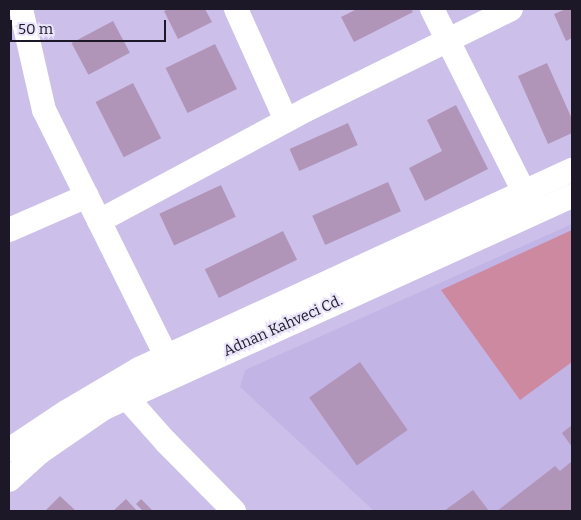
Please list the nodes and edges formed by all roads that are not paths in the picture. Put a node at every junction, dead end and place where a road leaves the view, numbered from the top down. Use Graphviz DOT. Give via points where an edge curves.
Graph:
graph roads {
  1 [pos="21,9"];
  2 [pos="236,9"];
  3 [pos="432,9"];
  4 [pos="510,9"];
  5 [pos="446,40"];
  6 [pos="286,120"];
  7 [pos="572,170"];
  8 [pos="524,192"];
  9 [pos="87,196"];
  10 [pos="572,196"];
  11 [pos="535,214"];
  12 [pos="99,221"];
  13 [pos="9,230"];
  14 [pos="171,366"];
  15 [pos="126,397"];
  16 [pos="9,450"];
  17 [pos="9,480"];
  18 [pos="234,511"];
  1 -- 9 [label="street" via="44,110"];
  2 -- 6 [label="street"];
  3 -- 5 [label="street"];
  4 -- 5 [label="street"];
  5 -- 6 [label="street"];
  5 -- 8 [label="street"];
  6 -- 12 [label="street"];
  7 -- 8 [label="street, Adnan Kahveci Cd."];
  8 -- 11 [label="street"];
  8 -- 14 [label="street, Adnan Kahveci Cd."];
  9 -- 12 [label="street"];
  9 -- 13 [label="street"];
  10 -- 11 [label="street, Adnan Kahveci Cd."];
  11 -- 14 [label="street, Adnan Kahveci Cd."];
  12 -- 14 [label="street"];
  14 -- 15 [label="street, Adnan Kahveci Cd."];
  14 -- 16 [label="street, Adnan Kahveci Cd." via="140,369"];
  15 -- 17 [label="street, Adnan Kahveci Cd." via="88,418 40,452"];
  15 -- 18 [label="street"];
}
